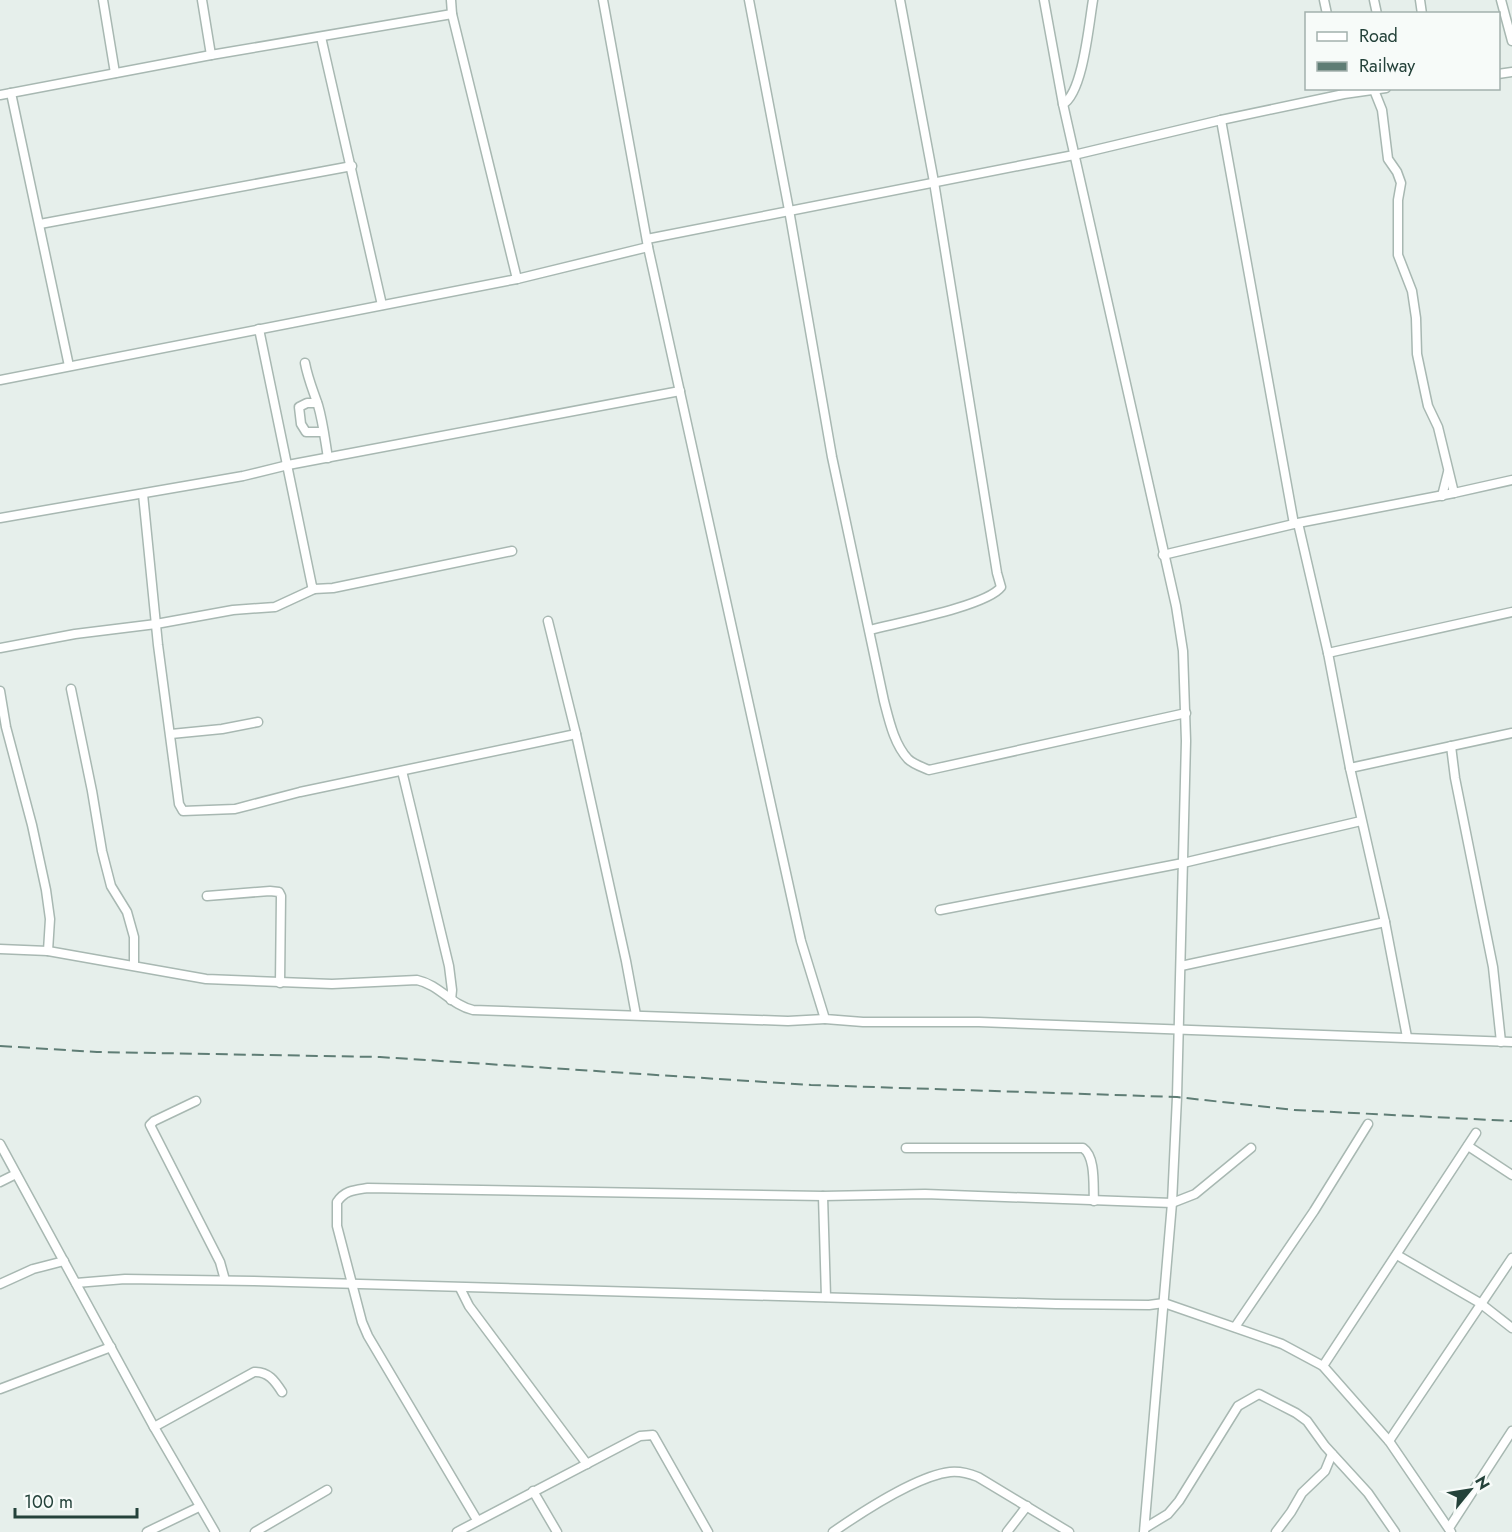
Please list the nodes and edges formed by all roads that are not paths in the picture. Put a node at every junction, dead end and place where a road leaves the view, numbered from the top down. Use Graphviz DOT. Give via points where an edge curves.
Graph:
graph roads {
  1 [pos="103,0"];
  2 [pos="202,0"];
  3 [pos="451,0"];
  4 [pos="603,0"];
  5 [pos="749,0"];
  6 [pos="900,0"];
  7 [pos="1044,0"];
  8 [pos="1093,0"];
  9 [pos="1501,0"];
  10 [pos="452,14"];
  11 [pos="321,37"];
  12 [pos="1512,41"];
  13 [pos="211,55"];
  14 [pos="115,73"];
  15 [pos="1374,90"];
  16 [pos="1344,91"];
  17 [pos="11,93"];
  18 [pos="0,95"];
  19 [pos="1063,104"];
  20 [pos="1221,120"];
  21 [pos="1074,155"];
  22 [pos="352,166"];
  23 [pos="934,182"];
  24 [pos="789,210"];
  25 [pos="40,224"];
  26 [pos="648,243"];
  27 [pos="517,279"];
  28 [pos="382,305"];
  29 [pos="259,329"];
  30 [pos="305,363"];
  31 [pos="69,366"];
  32 [pos="0,380"];
  33 [pos="680,392"];
  34 [pos="317,403"];
  35 [pos="323,432"];
  36 [pos="328,458"];
  37 [pos="288,465"];
  38 [pos="1448,471"];
  39 [pos="1512,480"];
  40 [pos="1454,493"];
  41 [pos="143,494"];
  42 [pos="1442,495"];
  43 [pos="0,519"];
  44 [pos="1296,524"];
  45 [pos="512,551"];
  46 [pos="1163,555"];
  47 [pos="314,589"];
  48 [pos="1512,612"];
  49 [pos="548,621"];
  50 [pos="156,624"];
  51 [pos="870,630"];
  52 [pos="0,648"];
  53 [pos="1328,653"];
  54 [pos="71,689"];
  55 [pos="0,691"];
  56 [pos="1186,713"];
  57 [pos="258,722"];
  58 [pos="1512,733"];
  59 [pos="171,734"];
  60 [pos="576,734"];
  61 [pos="1451,746"];
  62 [pos="1350,768"];
  63 [pos="402,771"];
  64 [pos="1361,821"];
  65 [pos="1183,863"];
  66 [pos="207,896"];
  67 [pos="940,910"];
  68 [pos="1385,922"];
  69 [pos="0,949"];
  70 [pos="48,951"];
  71 [pos="134,965"];
  72 [pos="1181,966"];
  73 [pos="280,983"];
  74 [pos="451,1000"];
  75 [pos="636,1015"];
  76 [pos="825,1019"];
  77 [pos="1179,1030"];
  78 [pos="1407,1037"];
  79 [pos="1501,1042"];
  80 [pos="1512,1042"];
  81 [pos="196,1101"];
  82 [pos="1368,1124"];
  83 [pos="1476,1133"];
  84 [pos="0,1144"];
  85 [pos="1468,1146"];
  86 [pos="906,1148"];
  87 [pos="1251,1148"];
  88 [pos="16,1174"];
  89 [pos="1512,1176"];
  90 [pos="0,1182"];
  91 [pos="823,1196"];
  92 [pos="1094,1201"];
  93 [pos="1172,1203"];
  94 [pos="1397,1254"];
  95 [pos="1512,1258"];
  96 [pos="64,1261"];
  97 [pos="225,1280"];
  98 [pos="76,1283"];
  99 [pos="0,1284"];
  100 [pos="352,1285"];
  101 [pos="460,1288"];
  102 [pos="826,1297"];
  103 [pos="1164,1303"];
  104 [pos="1480,1303"];
  105 [pos="1235,1327"];
  106 [pos="1512,1328"];
  107 [pos="111,1347"];
  108 [pos="1323,1366"];
  109 [pos="0,1389"];
  110 [pos="282,1392"];
  111 [pos="154,1427"];
  112 [pos="1512,1431"];
  113 [pos="1389,1442"];
  114 [pos="1332,1454"];
  115 [pos="587,1464"];
  116 [pos="327,1490"];
  117 [pos="533,1491"];
  118 [pos="1027,1506"];
  119 [pos="199,1507"];
  120 [pos="477,1520"];
  121 [pos="1145,1530"];
  122 [pos="1450,1530"];
  123 [pos="147,1532"];
  124 [pos="215,1532"];
  125 [pos="255,1532"];
  126 [pos="457,1532"];
  127 [pos="557,1532"];
  128 [pos="708,1532"];
  129 [pos="833,1532"];
  130 [pos="1007,1532"];
  131 [pos="1069,1532"];
  132 [pos="1276,1532"];
  133 [pos="1395,1532"];
  1 -- 14 [label="street"];
  2 -- 13 [label="street"];
  3 -- 10 [label="street"];
  4 -- 26 [label="street"];
  5 -- 24 [label="street"];
  6 -- 23 [label="street"];
  7 -- 19 [label="street"];
  8 -- 19 [label="street" via="1073,94"];
  9 -- 12 [label="street"];
  10 -- 11 [label="street"];
  10 -- 27 [label="street"];
  11 -- 13 [label="street"];
  11 -- 22 [label="street"];
  13 -- 14 [label="street"];
  14 -- 17 [label="street"];
  15 -- 16 [label="street"];
  15 -- 38 [label="street" via="1382,110 1388,159 1401,183 1398,255 1412,291 1417,354"];
  16 -- 20 [label="street"];
  17 -- 18 [label="street"];
  17 -- 25 [label="street"];
  19 -- 21 [label="street"];
  20 -- 21 [label="street"];
  20 -- 44 [label="street"];
  21 -- 23 [label="street"];
  21 -- 46 [label="street"];
  22 -- 25 [label="street"];
  22 -- 28 [label="street"];
  23 -- 24 [label="street"];
  23 -- 51 [label="street" via="1001,587 971,604"];
  24 -- 26 [label="street"];
  24 -- 51 [label="street" via="832,457"];
  25 -- 31 [label="street"];
  26 -- 27 [label="street"];
  26 -- 33 [label="street"];
  27 -- 28 [label="street"];
  28 -- 29 [label="street"];
  29 -- 31 [label="street"];
  29 -- 37 [label="street"];
  30 -- 34 [label="street"];
  31 -- 32 [label="street"];
  33 -- 36 [label="street"];
  33 -- 76 [label="street" via="801,941"];
  34 -- 35 [label="street"];
  34 -- 35 [label="street" via="299,407 302,424 306,432"];
  35 -- 36 [label="street"];
  36 -- 37 [label="street"];
  37 -- 41 [label="street"];
  37 -- 47 [label="street"];
  38 -- 40 [label="street"];
  38 -- 42 [label="street"];
  39 -- 40 [label="street"];
  40 -- 42 [label="street"];
  41 -- 43 [label="street"];
  41 -- 50 [label="street"];
  42 -- 44 [label="street"];
  44 -- 46 [label="street"];
  44 -- 53 [label="street"];
  45 -- 47 [label="street"];
  46 -- 56 [label="street" via="1183,651"];
  47 -- 50 [label="street" via="275,607"];
  48 -- 53 [label="street"];
  49 -- 60 [label="street"];
  50 -- 52 [label="street"];
  50 -- 59 [label="street"];
  51 -- 56 [label="street" via="891,728 908,759 929,770"];
  53 -- 62 [label="street"];
  54 -- 71 [label="street" via="106,868 134,937"];
  55 -- 70 [label="street" via="46,890 50,920"];
  56 -- 65 [label="street"];
  57 -- 59 [label="street"];
  58 -- 61 [label="street"];
  59 -- 63 [label="street" via="179,804 186,812 235,809"];
  60 -- 63 [label="street"];
  60 -- 75 [label="street"];
  61 -- 62 [label="street"];
  61 -- 79 [label="street" via="1493,967"];
  62 -- 64 [label="street"];
  63 -- 74 [label="street" via="449,966"];
  64 -- 65 [label="street"];
  64 -- 68 [label="street"];
  65 -- 67 [label="street"];
  65 -- 72 [label="street"];
  66 -- 73 [label="street" via="279,892"];
  68 -- 72 [label="street"];
  68 -- 78 [label="street"];
  69 -- 70 [label="street"];
  70 -- 71 [label="street"];
  71 -- 73 [label="street" via="206,979"];
  72 -- 77 [label="street"];
  73 -- 74 [label="street" via="417,980 429,982"];
  74 -- 75 [label="street" via="474,1010"];
  75 -- 76 [label="street"];
  76 -- 77 [label="street"];
  77 -- 78 [label="street"];
  77 -- 93 [label="street"];
  78 -- 79 [label="street"];
  79 -- 80 [label="street"];
  81 -- 97 [label="street" via="150,1125 220,1262"];
  82 -- 105 [label="street"];
  83 -- 85 [label="street"];
  84 -- 88 [label="street"];
  85 -- 89 [label="street"];
  85 -- 94 [label="street"];
  86 -- 92 [label="street" via="1083,1148 1091,1164"];
  87 -- 93 [label="street" via="1195,1194"];
  88 -- 90 [label="street"];
  88 -- 96 [label="street"];
  91 -- 92 [label="street" via="925,1194"];
  91 -- 100 [label="street" via="350,1190 339,1197 335,1208"];
  91 -- 102 [label="street"];
  92 -- 93 [label="street"];
  93 -- 103 [label="street"];
  94 -- 104 [label="street"];
  94 -- 108 [label="street"];
  95 -- 104 [label="street"];
  96 -- 98 [label="street"];
  96 -- 99 [label="street"];
  97 -- 98 [label="street"];
  97 -- 100 [label="street"];
  98 -- 107 [label="street"];
  100 -- 101 [label="street"];
  100 -- 120 [label="street" via="368,1336"];
  101 -- 102 [label="street"];
  101 -- 115 [label="street" via="469,1306"];
  102 -- 103 [label="street"];
  103 -- 105 [label="street"];
  103 -- 121 [label="street"];
  104 -- 106 [label="street"];
  104 -- 113 [label="street"];
  105 -- 108 [label="street" via="1282,1344"];
  107 -- 109 [label="street"];
  107 -- 111 [label="street"];
  108 -- 113 [label="street"];
  110 -- 111 [label="street" via="268,1375 254,1372"];
  111 -- 119 [label="street"];
  112 -- 122 [label="street"];
  113 -- 122 [label="street"];
  114 -- 121 [label="street" via="1307,1421 1259,1394 1238,1406 1173,1508"];
  114 -- 132 [label="street" via="1324,1471 1302,1493"];
  114 -- 133 [label="street" via="1368,1493"];
  115 -- 117 [label="street"];
  115 -- 128 [label="street" via="640,1436 653,1435"];
  116 -- 125 [label="street"];
  117 -- 120 [label="street"];
  117 -- 127 [label="street"];
  118 -- 129 [label="street" via="978,1476 951,1472 904,1489"];
  118 -- 130 [label="street"];
  118 -- 131 [label="street"];
  119 -- 123 [label="street"];
  119 -- 124 [label="street"];
  120 -- 126 [label="street"];
}
